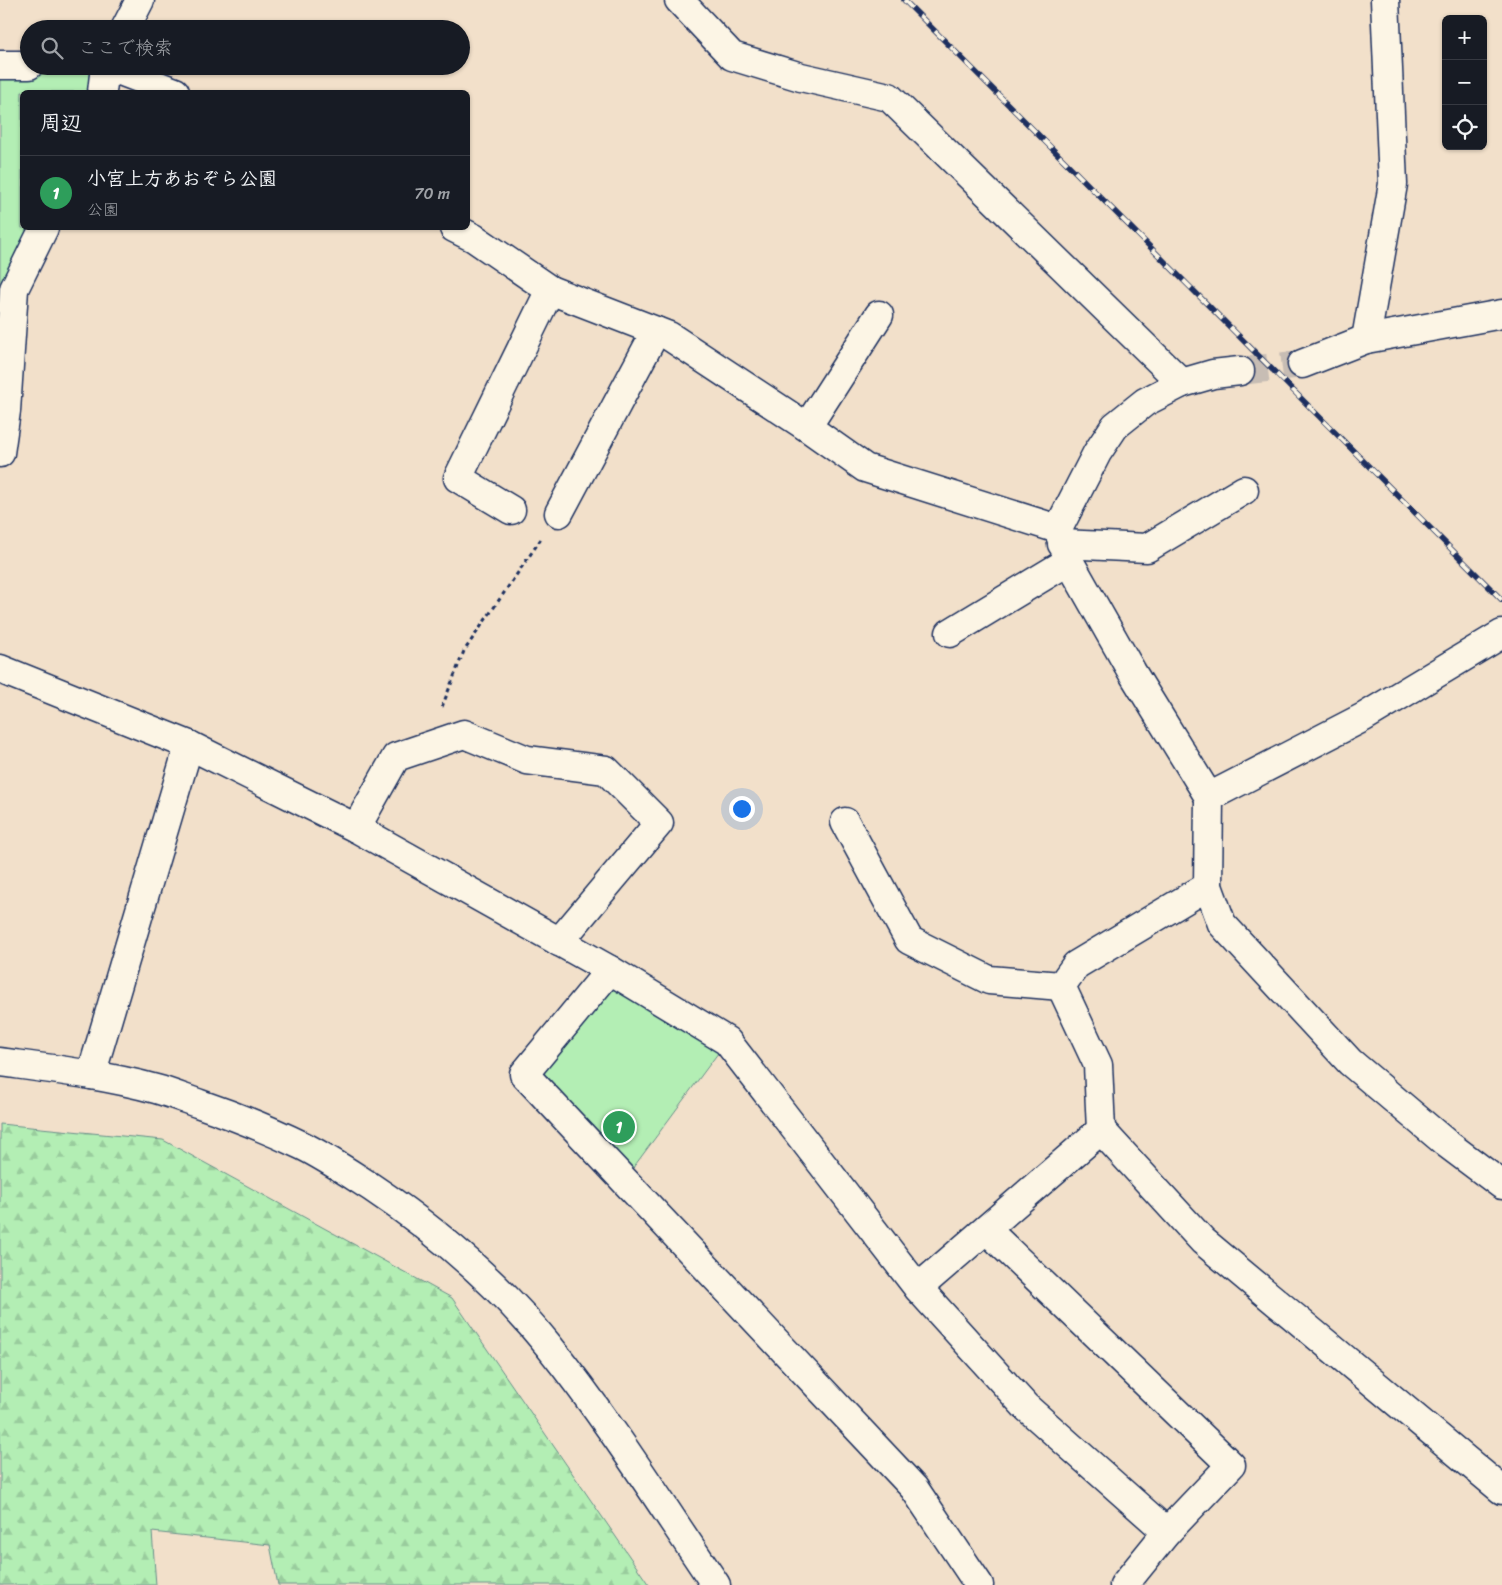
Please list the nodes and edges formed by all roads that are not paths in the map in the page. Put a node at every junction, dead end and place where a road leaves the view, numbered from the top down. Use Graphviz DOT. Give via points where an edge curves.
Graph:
graph roads {
  1 [pos="140,0"];
  2 [pos="678,0"];
  3 [pos="1385,0"];
  4 [pos="130,20"];
  5 [pos="0,65"];
  6 [pos="20,65"];
  7 [pos="105,75"];
  8 [pos="130,75"];
  9 [pos="102,90"];
  10 [pos="170,90"];
  11 [pos="43,230"];
  12 [pos="458,230"];
  13 [pos="550,290"];
  14 [pos="1502,314"];
  15 [pos="879,315"];
  16 [pos="656,331"];
  17 [pos="1366,338"];
  18 [pos="1302,364"];
  19 [pos="1240,372"];
  20 [pos="1182,383"];
  21 [pos="807,427"];
  22 [pos="0,453"];
  23 [pos="1244,490"];
  24 [pos="511,510"];
  25 [pos="559,513"];
  26 [pos="1063,545"];
  27 [pos="950,633"];
  28 [pos="1502,634"];
  29 [pos="0,669"];
  30 [pos="189,745"];
  31 [pos="1209,797"];
  32 [pos="846,822"];
  33 [pos="356,828"];
  34 [pos="1208,886"];
  35 [pos="559,942"];
  36 [pos="610,970"];
  37 [pos="1061,986"];
  38 [pos="0,1062"];
  39 [pos="91,1075"];
  40 [pos="1101,1130"];
  41 [pos="1502,1185"];
  42 [pos="987,1230"];
  43 [pos="918,1288"];
  44 [pos="1502,1490"];
  45 [pos="1167,1532"];
  46 [pos="716,1585"];
  47 [pos="979,1585"];
  48 [pos="1124,1585"];
  1 -- 4 [label="street"];
  2 -- 20 [label="street" via="732,56 889,97"];
  3 -- 17 [label="street" via="1393,184"];
  5 -- 6 [label="street"];
  7 -- 9 [label="street"];
  8 -- 10 [label="street"];
  11 -- 22 [label="street" via="14,289"];
  12 -- 13 [label="street"];
  13 -- 16 [label="street"];
  13 -- 24 [label="street" via="458,478"];
  14 -- 17 [label="street"];
  15 -- 21 [label="street"];
  16 -- 21 [label="street"];
  16 -- 25 [label="street"];
  17 -- 18 [label="street"];
  19 -- 20 [label="street" via="1213,374"];
  20 -- 26 [label="street" via="1145,402 1115,426 1097,453"];
  21 -- 26 [label="street" via="865,468"];
  23 -- 26 [label="street" via="1146,548"];
  26 -- 27 [label="street"];
  26 -- 31 [label="street" via="1132,672"];
  28 -- 31 [label="street" via="1364,717"];
  29 -- 30 [label="street"];
  30 -- 33 [label="street"];
  30 -- 39 [label="street"];
  31 -- 34 [label="street"];
  32 -- 37 [label="street" via="909,940 989,980"];
  33 -- 35 [label="street"];
  33 -- 35 [label="street" via="396,757 464,734 528,760 606,770 659,823"];
  34 -- 37 [label="street" via="1076,965"];
  34 -- 41 [label="street" via="1222,924 1350,1062 1446,1143"];
  35 -- 36 [label="street"];
  36 -- 43 [label="street" via="727,1041"];
  36 -- 47 [label="street" via="524,1074 914,1488"];
  37 -- 40 [label="street" via="1098,1065"];
  38 -- 39 [label="street"];
  39 -- 46 [label="street" via="156,1089 259,1126 305,1147 352,1174 443,1239 512,1304 547,1344 608,1426"];
  40 -- 42 [label="street"];
  40 -- 44 [label="street" via="1203,1241"];
  42 -- 43 [label="street"];
  42 -- 45 [label="street" via="1230,1465"];
  43 -- 45 [label="street" via="1025,1406"];
  45 -- 48 [label="street"];
}
